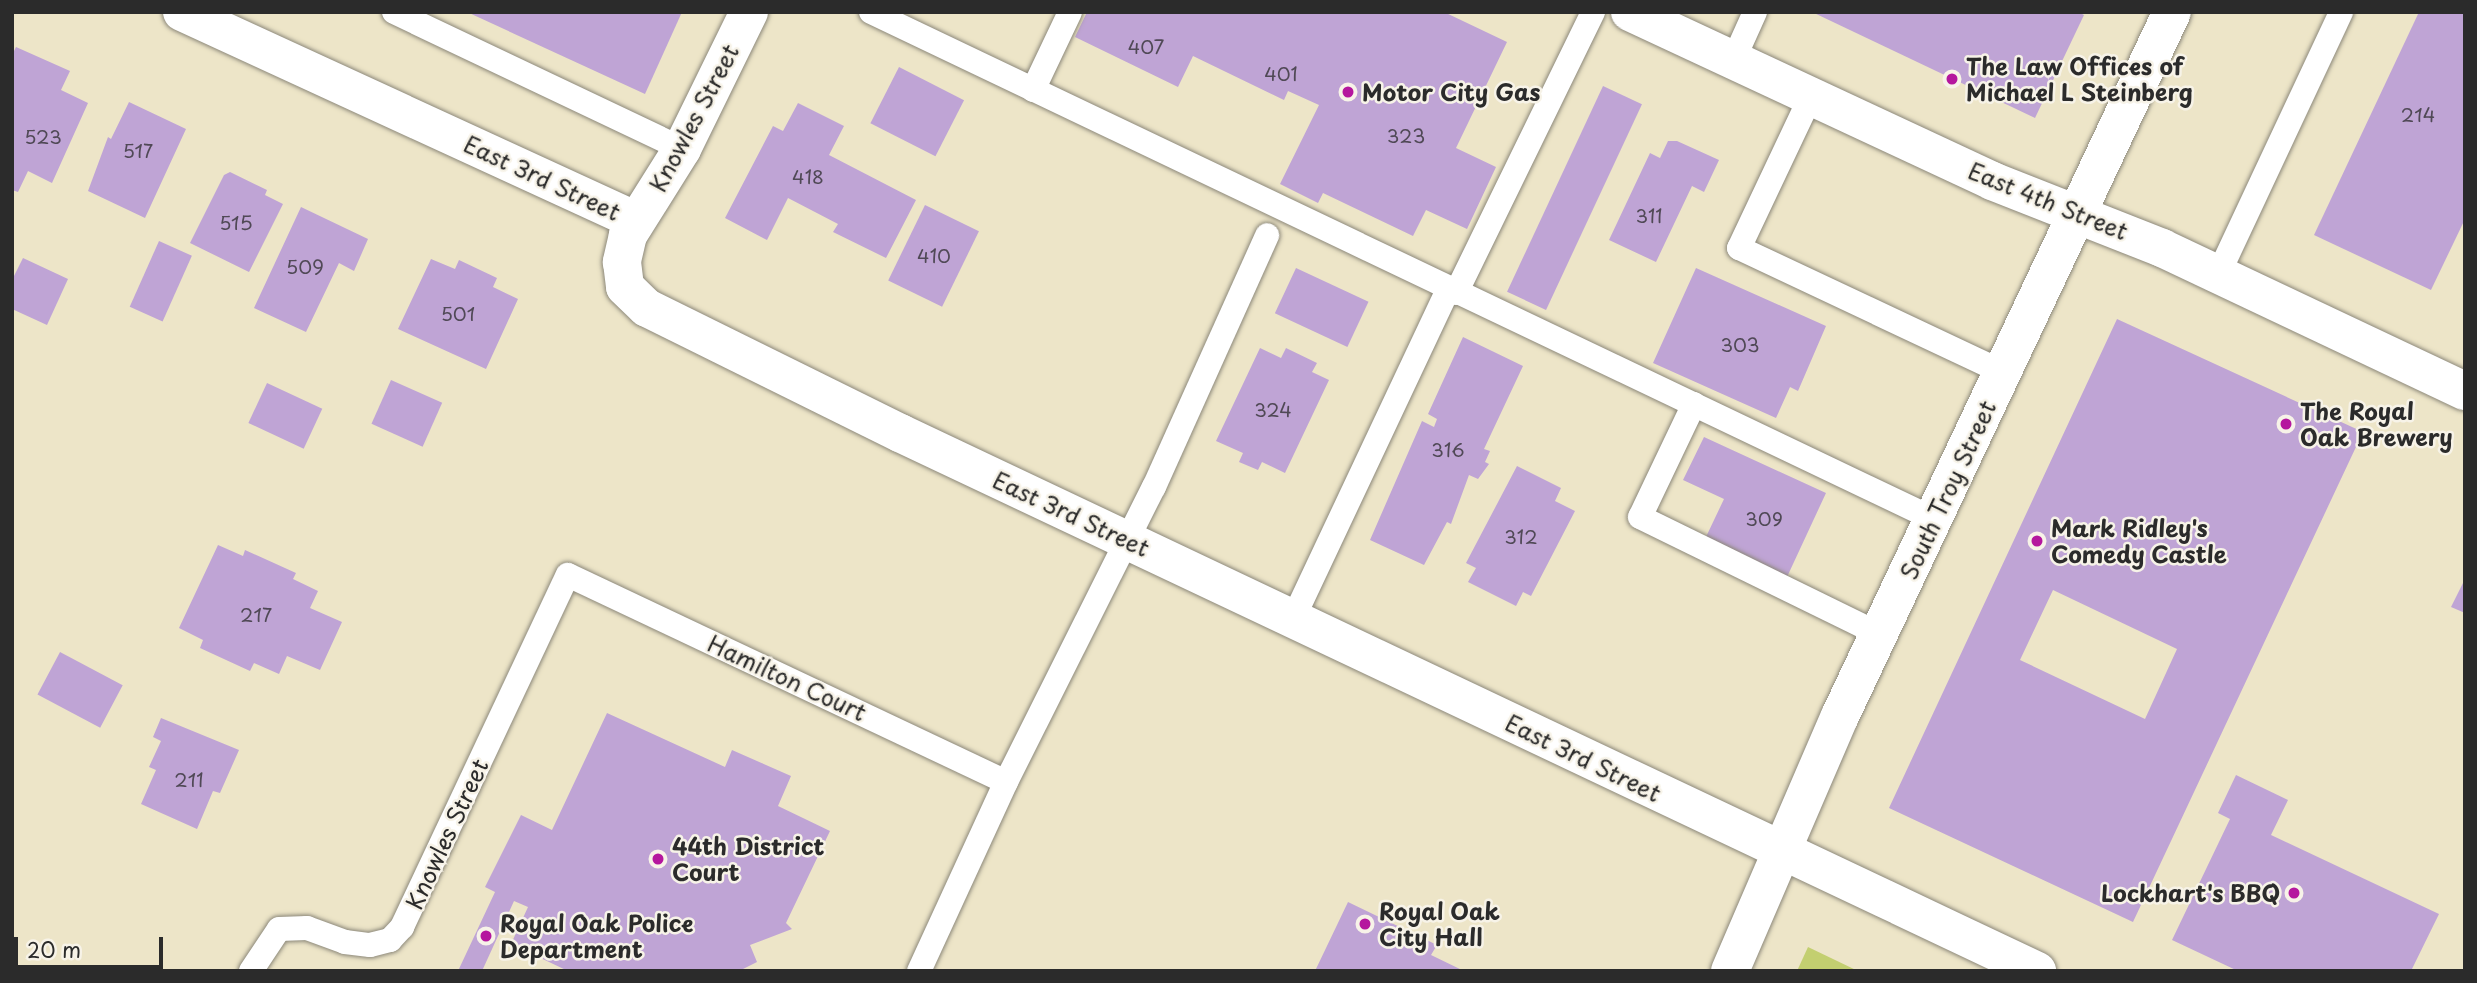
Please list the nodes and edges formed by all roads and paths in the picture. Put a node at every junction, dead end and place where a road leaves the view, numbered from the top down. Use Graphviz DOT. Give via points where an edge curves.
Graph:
graph roads {
  1 [pos="182,12"];
  2 [pos="394,12"];
  3 [pos="749,12"];
  4 [pos="871,12"];
  5 [pos="1070,12"];
  6 [pos="1593,12"];
  7 [pos="1630,12"];
  8 [pos="1755,12"];
  9 [pos="2172,12"];
  10 [pos="2341,12"];
  11 [pos="1732,61"];
  12 [pos="1034,90"];
  13 [pos="1810,98"];
  14 [pos="682,149"];
  15 [pos="2080,214"];
  16 [pos="634,220"];
  17 [pos="1267,235"];
  18 [pos="2218,275"];
  19 [pos="1452,291"];
  20 [pos="2003,372"];
  21 [pos="2465,391"];
  22 [pos="1694,404"];
  23 [pos="1934,519"];
  24 [pos="1126,539"];
  25 [pos="568,575"];
  26 [pos="1293,619"];
  27 [pos="1879,634"];
  28 [pos="1006,782"];
  29 [pos="1781,852"];
  30 [pos="251,971"];
  31 [pos="919,971"];
  32 [pos="1730,971"];
  33 [pos="2037,971"];
  1 -- 16 [label="street, East 3rd Street"];
  2 -- 14 [label="lane"];
  3 -- 14 [label="street, Knowles Street"];
  4 -- 12 [label="lane"];
  5 -- 12 [label="lane"];
  6 -- 19 [label="lane"];
  7 -- 11 [label="street, East 4th Street"];
  8 -- 11 [label="lane"];
  9 -- 15 [label="street, South Troy Street"];
  10 -- 18 [label="lane"];
  11 -- 13 [label="street, East 4th Street"];
  12 -- 19 [label="lane"];
  13 -- 15 [label="street, East 4th Street" via="1992,181"];
  13 -- 20 [label="lane" via="1740,248"];
  14 -- 16 [label="street, Knowles Street"];
  15 -- 18 [label="street, East 4th Street"];
  15 -- 20 [label="street, South Troy Street"];
  16 -- 24 [label="street, East 3rd Street" via="622,262 625,287 647,308"];
  17 -- 24 [label="lane" via="1154,487"];
  18 -- 21 [label="street, East 4th Street"];
  19 -- 22 [label="lane"];
  19 -- 26 [label="lane"];
  20 -- 23 [label="street, South Troy Street"];
  22 -- 23 [label="lane"];
  22 -- 27 [label="lane" via="1640,517"];
  23 -- 27 [label="street, South Troy Street"];
  24 -- 26 [label="street, East 3rd Street"];
  24 -- 28 [label="lane"];
  25 -- 28 [label="lane, Hamilton Court"];
  25 -- 30 [label="lane, Knowles Street" via="402,927 390,940 370,945 345,942 307,928 279,929"];
  26 -- 29 [label="street, East 3rd Street"];
  27 -- 29 [label="street, South Troy Street"];
  28 -- 31 [label="lane"];
  29 -- 32 [label="street, South Troy Street"];
  29 -- 33 [label="street, East 3rd Street"];
}
